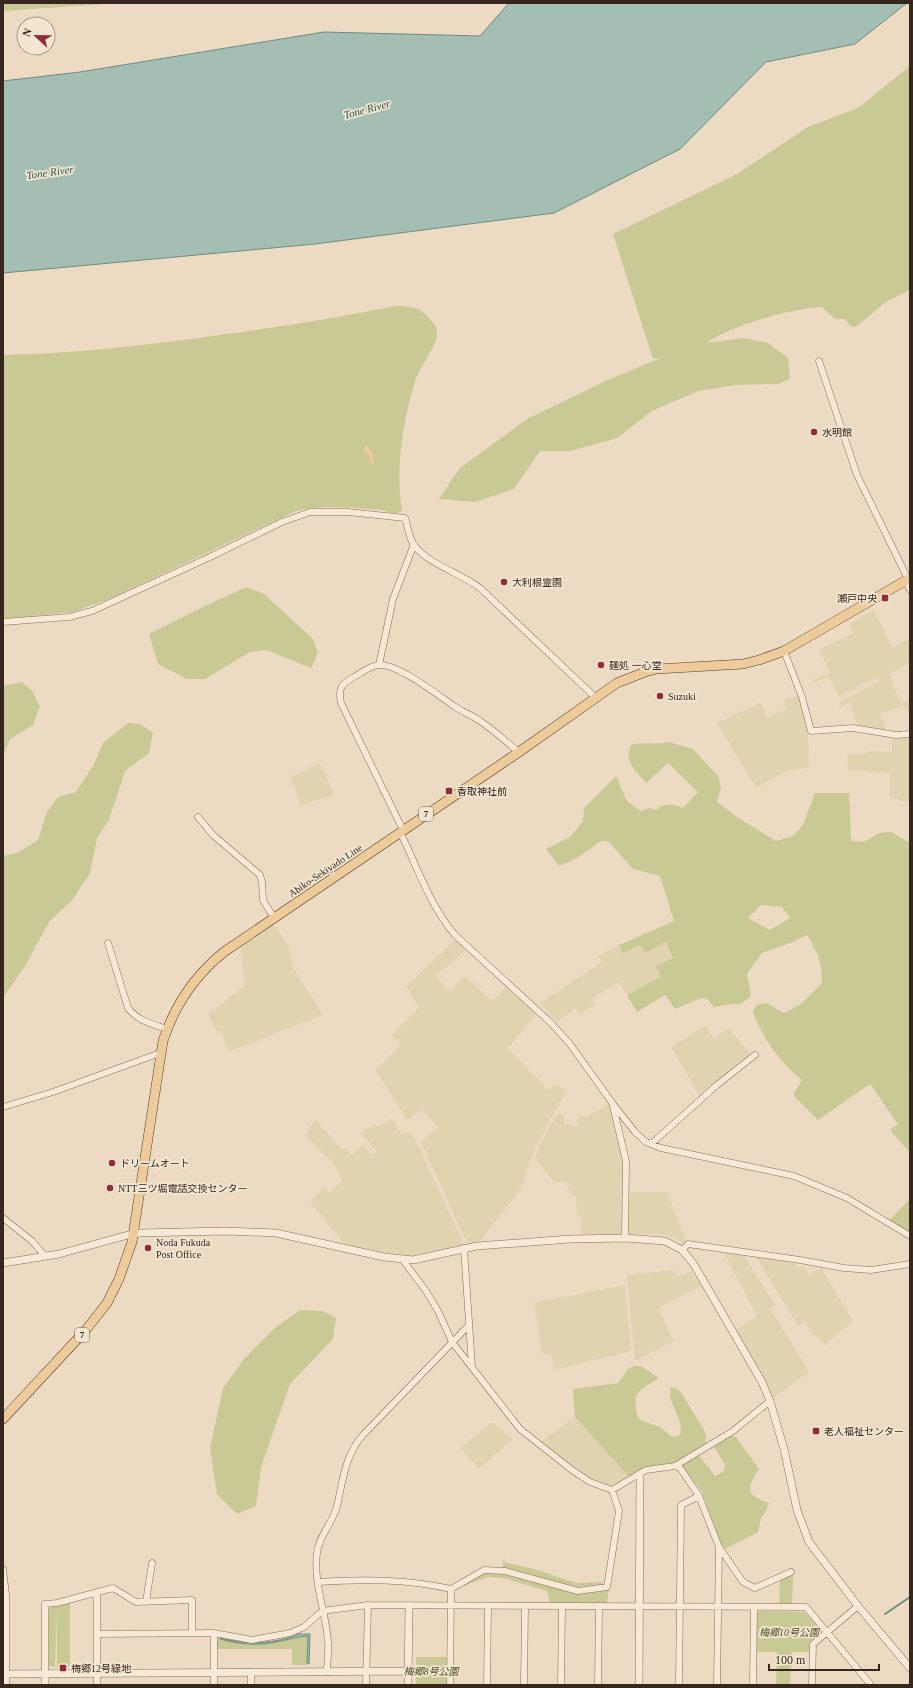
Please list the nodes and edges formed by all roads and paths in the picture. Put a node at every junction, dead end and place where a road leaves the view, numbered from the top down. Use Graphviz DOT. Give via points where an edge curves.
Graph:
graph roads {
  1 [pos="819,361"];
  2 [pos="414,544"];
  3 [pos="908,579"];
  4 [pos="910,590"];
  5 [pos="3,622"];
  6 [pos="784,651"];
  7 [pos="378,665"];
  8 [pos="596,698"];
  9 [pos="910,734"];
  10 [pos="519,752"];
  11 [pos="198,817"];
  12 [pos="401,831"];
  13 [pos="274,918"];
  14 [pos="108,943"];
  15 [pos="167,1029"];
  16 [pos="160,1053"];
  17 [pos="755,1055"];
  18 [pos="613,1104"];
  19 [pos="3,1107"];
  20 [pos="651,1144"];
  21 [pos="3,1218"];
  22 [pos="134,1234"];
  23 [pos="910,1236"];
  24 [pos="625,1238"];
  25 [pos="464,1248"];
  26 [pos="682,1250"];
  27 [pos="45,1256"];
  28 [pos="402,1260"];
  29 [pos="3,1263"];
  30 [pos="910,1264"];
  31 [pos="469,1325"];
  32 [pos="452,1342"];
  33 [pos="472,1367"];
  34 [pos="770,1401"];
  35 [pos="3,1419"];
  36 [pos="675,1466"];
  37 [pos="640,1474"];
  38 [pos="612,1490"];
  39 [pos="699,1496"];
  40 [pos="719,1547"];
  41 [pos="152,1563"];
  42 [pos="3,1569"];
  43 [pos="791,1572"];
  44 [pos="318,1582"];
  45 [pos="451,1589"];
  46 [pos="97,1593"];
  47 [pos="146,1602"];
  48 [pos="368,1605"];
  49 [pos="409,1606"];
  50 [pos="450,1606"];
  51 [pos="488,1606"];
  52 [pos="525,1606"];
  53 [pos="562,1606"];
  54 [pos="598,1606"];
  55 [pos="640,1606"];
  56 [pos="858,1606"];
  57 [pos="680,1607"];
  58 [pos="717,1607"];
  59 [pos="754,1608"];
  60 [pos="322,1611"];
  61 [pos="827,1632"];
  62 [pos="192,1633"];
  63 [pos="214,1633"];
  64 [pos="97,1634"];
  65 [pos="4,1638"];
  66 [pos="910,1668"];
  67 [pos="408,1671"];
  68 [pos="214,1672"];
  69 [pos="251,1672"];
  70 [pos="327,1672"];
  71 [pos="367,1672"];
  72 [pos="4,1674"];
  73 [pos="45,1674"];
  74 [pos="96,1674"];
  75 [pos="6,1685"];
  76 [pos="45,1685"];
  77 [pos="97,1685"];
  78 [pos="214,1685"];
  79 [pos="251,1685"];
  80 [pos="366,1685"];
  81 [pos="408,1685"];
  82 [pos="450,1685"];
  83 [pos="487,1685"];
  84 [pos="524,1685"];
  85 [pos="562,1685"];
  86 [pos="598,1685"];
  87 [pos="639,1685"];
  88 [pos="679,1685"];
  89 [pos="716,1685"];
  90 [pos="753,1685"];
  91 [pos="812,1685"];
  92 [pos="871,1685"];
  1 -- 3 [label="street" via="857,475"];
  2 -- 5 [label="street" via="405,518 348,512 310,512 282,522 92,611 69,617"];
  2 -- 7 [label="street" via="393,598"];
  2 -- 8 [label="street" via="420,553 480,588"];
  3 -- 4 [label="street"];
  3 -- 6 [label="main road, Abiko-Sekiyado Line / 7"];
  6 -- 8 [label="main road, Abiko-Sekiyado Line / 7" via="743,664 666,668 645,672 617,683"];
  6 -- 9 [label="street" via="802,697 811,731 853,728 896,735"];
  7 -- 10 [label="street" via="388,666 480,720"];
  7 -- 12 [label="street" via="346,682 339,694"];
  8 -- 10 [label="main road, Abiko-Sekiyado Line / 7"];
  10 -- 12 [label="main road, Abiko-Sekiyado Line / 7"];
  11 -- 13 [label="street" via="213,835 260,875 263,900"];
  12 -- 13 [label="main road, Abiko-Sekiyado Line / 7"];
  12 -- 18 [label="street" via="446,924 551,1023 570,1044"];
  13 -- 15 [label="main road, Abiko-Sekiyado Line / 7" via="224,952 206,968 182,997"];
  14 -- 15 [label="street" via="128,1008 144,1022"];
  15 -- 16 [label="main road, Abiko-Sekiyado Line / 7"];
  16 -- 19 [label="street" via="53,1092"];
  16 -- 22 [label="main road, Abiko-Sekiyado Line / 7"];
  17 -- 20 [label="street"];
  18 -- 20 [label="street" via="635,1132"];
  18 -- 24 [label="street" via="626,1161"];
  20 -- 23 [label="street" via="794,1176 847,1198"];
  21 -- 27 [label="street" via="32,1241"];
  22 -- 27 [label="street"];
  22 -- 28 [label="street" via="226,1231 276,1233"];
  22 -- 35 [label="main road, Abiko-Sekiyado Line / 7" via="119,1278 102,1310"];
  24 -- 25 [label="street" via="570,1239"];
  24 -- 26 [label="street" via="657,1239"];
  25 -- 28 [label="street" via="435,1256"];
  25 -- 31 [label="street"];
  26 -- 30 [label="street" via="688,1244 871,1270"];
  26 -- 34 [label="street" via="693,1263 762,1382"];
  27 -- 29 [label="street"];
  28 -- 32 [label="street" via="426,1291"];
  31 -- 32 [label="street"];
  31 -- 33 [label="street"];
  32 -- 33 [label="street"];
  32 -- 44 [label="street" via="353,1448 343,1473 336,1512 318,1546"];
  33 -- 38 [label="street" via="520,1429 590,1482"];
  34 -- 36 [label="street" via="733,1430"];
  34 -- 56 [label="street" via="804,1532 814,1551"];
  36 -- 37 [label="street" via="646,1470"];
  36 -- 39 [label="street" via="680,1468"];
  37 -- 38 [label="street"];
  37 -- 55 [label="street"];
  38 -- 45 [label="street" via="619,1511 607,1587 578,1591 505,1571 484,1570"];
  39 -- 40 [label="street"];
  39 -- 57 [label="street" via="681,1505"];
  40 -- 43 [label="street" via="743,1582 755,1588"];
  40 -- 58 [label="street"];
  41 -- 47 [label="street"];
  42 -- 65 [label="street" via="6,1595"];
  44 -- 45 [label="street" via="388,1580"];
  44 -- 60 [label="street"];
  45 -- 50 [label="street"];
  46 -- 47 [label="street" via="113,1588 136,1602"];
  46 -- 64 [label="street"];
  46 -- 73 [label="street" via="45,1604"];
  47 -- 62 [label="street" via="192,1600"];
  48 -- 49 [label="street"];
  48 -- 60 [label="street"];
  48 -- 71 [label="street"];
  49 -- 50 [label="street"];
  49 -- 67 [label="street"];
  50 -- 51 [label="street"];
  50 -- 82 [label="street"];
  51 -- 52 [label="street"];
  51 -- 83 [label="street"];
  52 -- 53 [label="street"];
  52 -- 84 [label="street"];
  53 -- 54 [label="street"];
  53 -- 85 [label="street"];
  54 -- 55 [label="street"];
  54 -- 86 [label="street"];
  55 -- 57 [label="street"];
  55 -- 87 [label="street"];
  56 -- 61 [label="street"];
  56 -- 66 [label="street"];
  57 -- 58 [label="street"];
  57 -- 88 [label="street"];
  58 -- 59 [label="street"];
  58 -- 89 [label="street"];
  59 -- 61 [label="street" via="806,1608"];
  59 -- 90 [label="street"];
  60 -- 63 [label="street" via="304,1627 271,1637 252,1640"];
  60 -- 70 [label="street" via="328,1641"];
  61 -- 91 [label="street" via="813,1644"];
  61 -- 92 [label="street"];
  62 -- 63 [label="street"];
  62 -- 64 [label="street"];
  63 -- 68 [label="street"];
  64 -- 74 [label="street"];
  65 -- 72 [label="street"];
  67 -- 71 [label="street"];
  67 -- 81 [label="street"];
  68 -- 69 [label="street"];
  68 -- 74 [label="street"];
  68 -- 78 [label="street"];
  69 -- 70 [label="street"];
  69 -- 79 [label="street"];
  70 -- 71 [label="street"];
  71 -- 80 [label="street"];
  72 -- 73 [label="street"];
  72 -- 75 [label="street"];
  73 -- 74 [label="street"];
  73 -- 76 [label="street"];
  74 -- 77 [label="street"];
}
